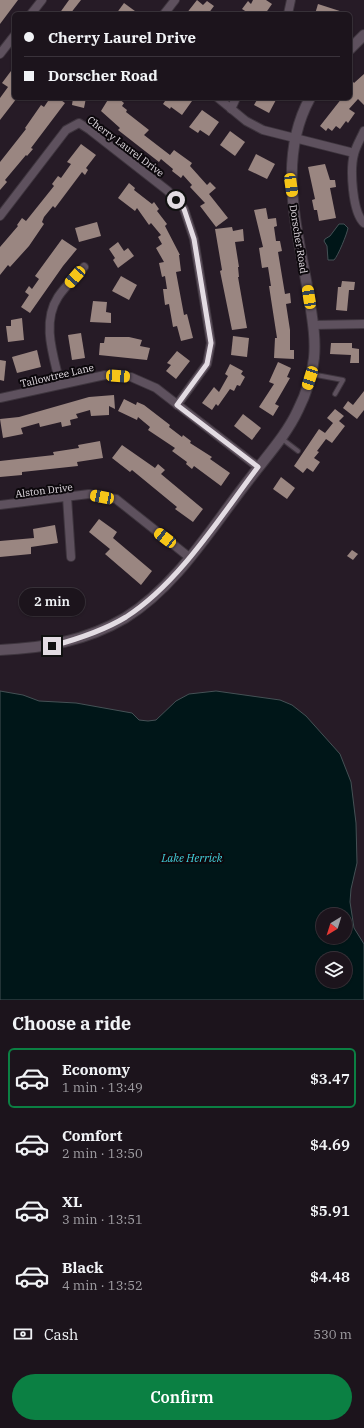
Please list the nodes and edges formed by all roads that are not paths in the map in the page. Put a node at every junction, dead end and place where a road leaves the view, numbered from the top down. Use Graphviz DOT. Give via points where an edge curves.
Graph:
graph roads {
  1 [pos="42,0"];
  2 [pos="175,0"];
  3 [pos="291,0"];
  4 [pos="33,12"];
  5 [pos="166,12"];
  6 [pos="288,12"];
  7 [pos="364,35"];
  8 [pos="12,39"];
  9 [pos="352,47"];
  10 [pos="0,54"];
  11 [pos="220,100"];
  12 [pos="235,100"];
  13 [pos="309,100"];
  14 [pos="231,109"];
  15 [pos="364,131"];
  16 [pos="295,138"];
  17 [pos="354,153"];
  18 [pos="0,216"];
  19 [pos="364,223"];
  20 [pos="84,267"];
  21 [pos="364,324"];
  22 [pos="313,325"];
  23 [pos="311,374"];
  24 [pos="60,384"];
  25 [pos="335,394"];
  26 [pos="0,398"];
  27 [pos="177,405"];
  28 [pos="281,438"];
  29 [pos="298,451"];
  30 [pos="258,467"];
  31 [pos="67,497"];
  32 [pos="0,505"];
  33 [pos="71,557"];
  34 [pos="189,557"];
  35 [pos="0,650"];
  1 -- 4 [label="street"];
  2 -- 5 [label="street"];
  3 -- 6 [label="street"];
  7 -- 9 [label="street"];
  8 -- 10 [label="street"];
  11 -- 14 [label="street"];
  12 -- 14 [label="street"];
  13 -- 16 [label="street, Dorscher Road"];
  14 -- 16 [label="street" via="263,130"];
  15 -- 17 [label="street"];
  16 -- 17 [label="street"];
  16 -- 22 [label="street, Dorscher Road" via="291,157 291,185"];
  17 -- 19 [label="street" via="352,168 357,212"];
  18 -- 27 [label="street, Cherry Laurel Drive" via="66,130 78,123 168,191 184,209 194,239 211,343 207,364"];
  20 -- 24 [label="street" via="57,298 50,316 49,332"];
  21 -- 22 [label="street"];
  22 -- 23 [label="street, Dorscher Road"];
  23 -- 25 [label="lane" via="343,380"];
  23 -- 28 [label="street, Dorscher Road" via="298,410"];
  24 -- 26 [label="street, Tallowtree Lane"];
  24 -- 27 [label="street, Tallowtree Lane" via="105,375 131,377 156,388"];
  27 -- 30 [label="street, Tallowtree Lane"];
  28 -- 29 [label="lane"];
  28 -- 30 [label="street, Dorscher Road"];
  30 -- 34 [label="street, Dorscher Road"];
  31 -- 32 [label="street, Alston Drive"];
  31 -- 33 [label="street"];
  31 -- 34 [label="street, Alston Drive" via="88,494 116,499"];
  34 -- 35 [label="street, Dorscher Road" via="155,595 110,626 93,634 52,646"];
}
